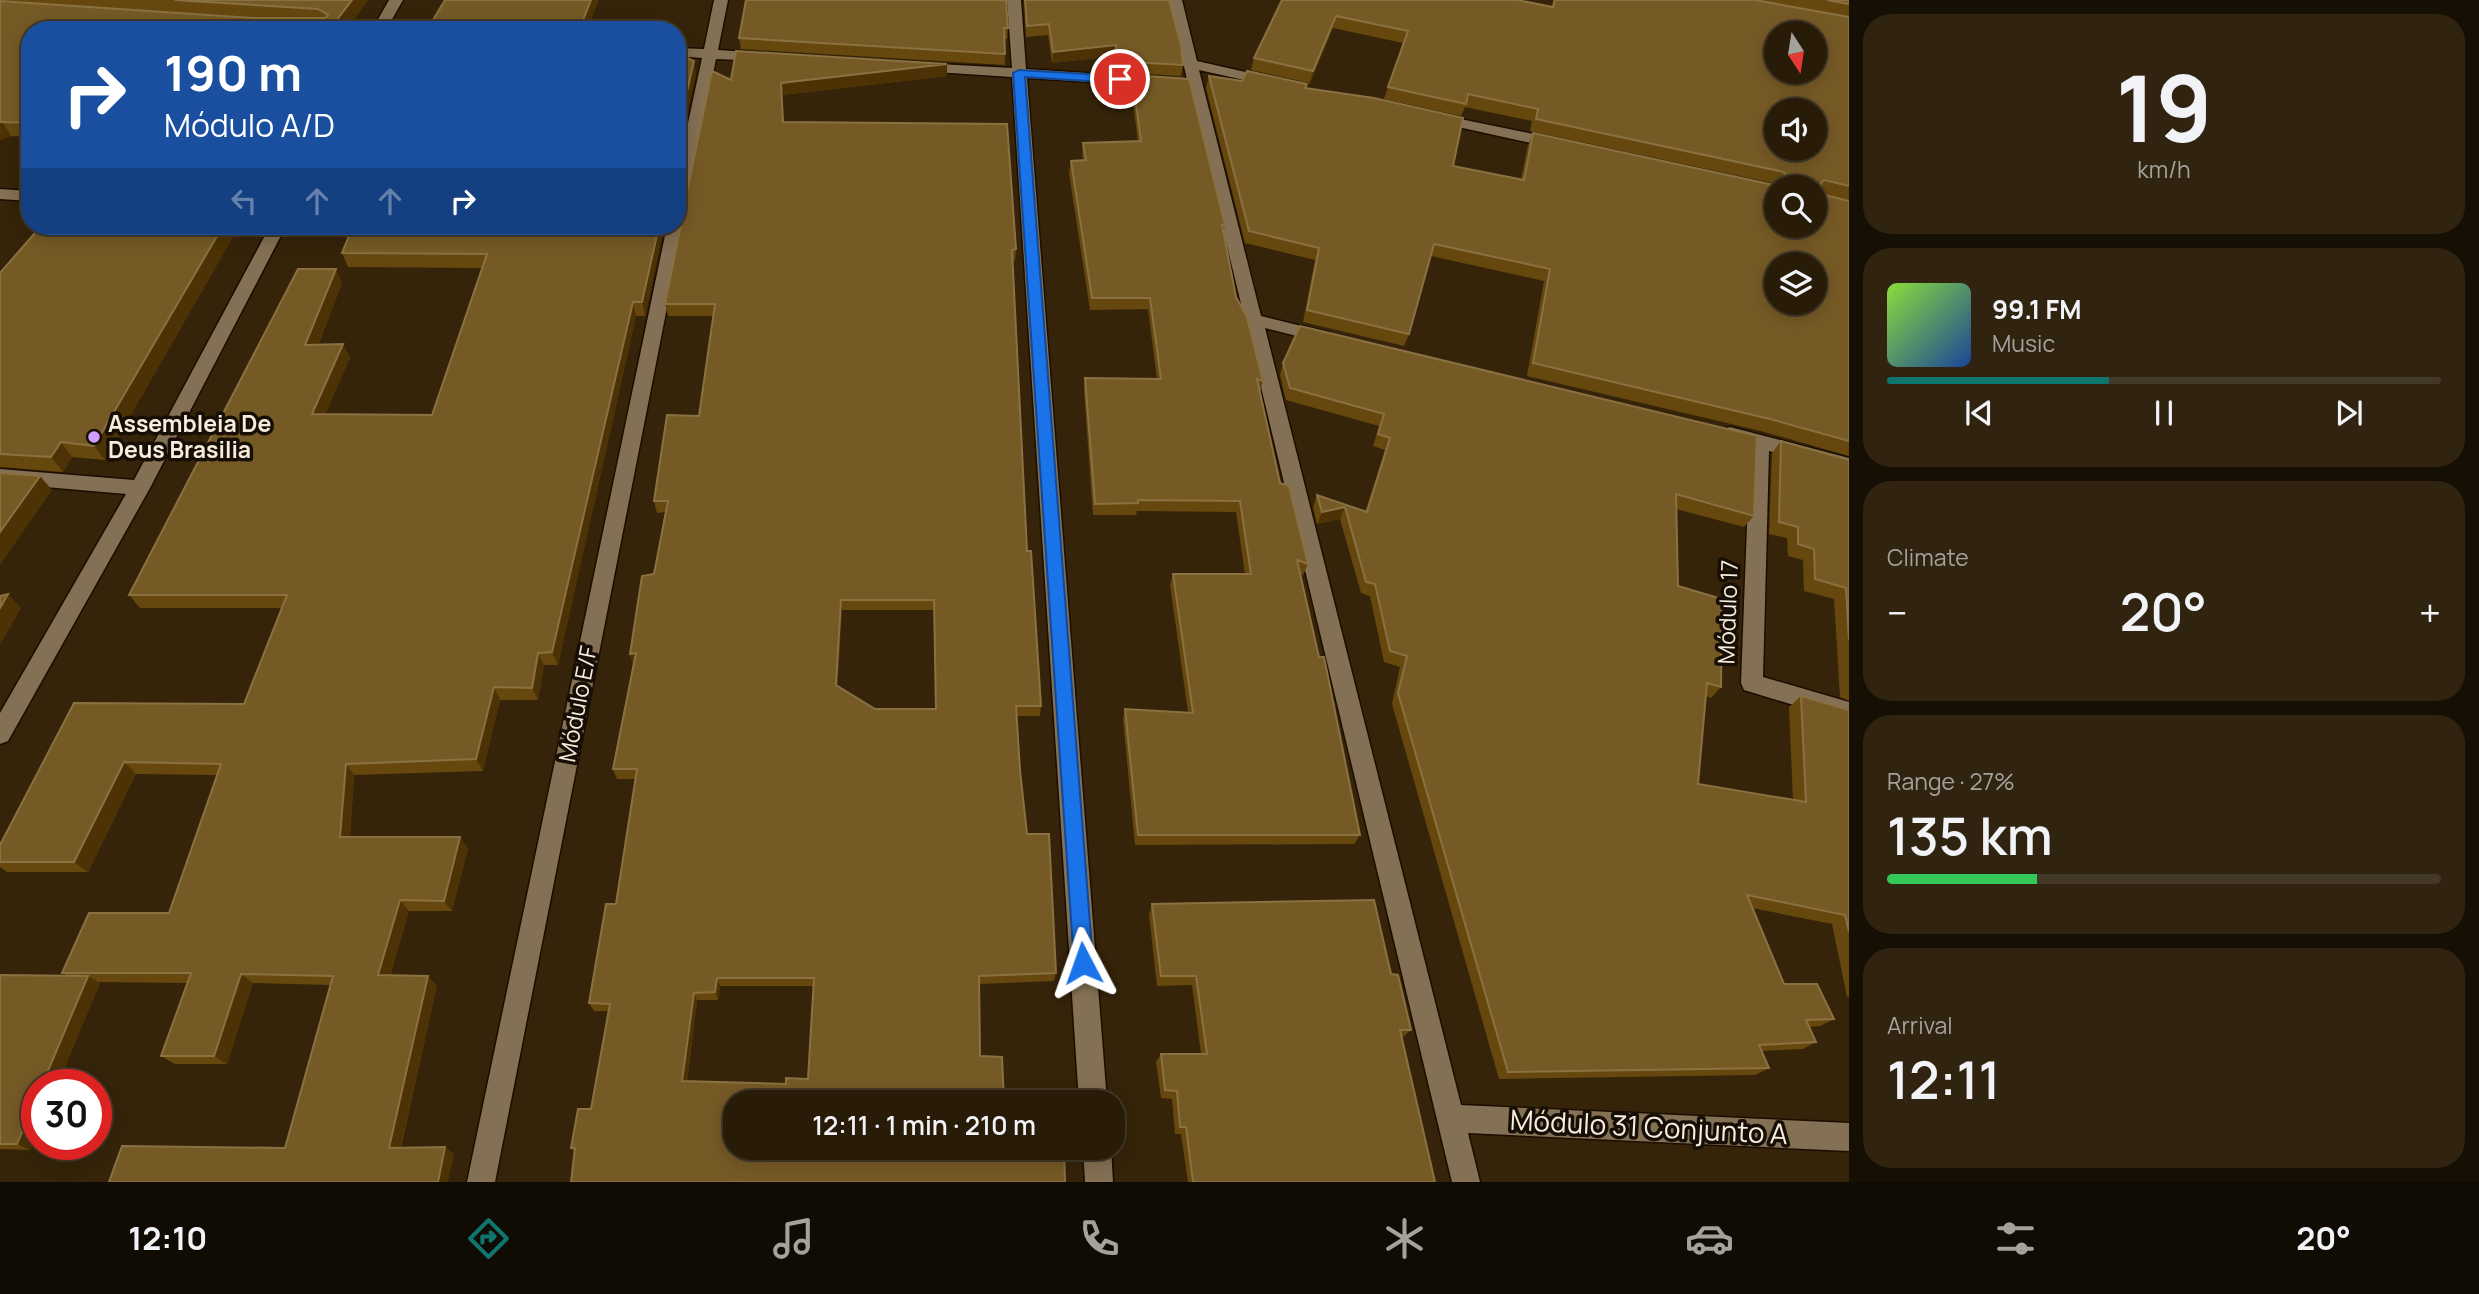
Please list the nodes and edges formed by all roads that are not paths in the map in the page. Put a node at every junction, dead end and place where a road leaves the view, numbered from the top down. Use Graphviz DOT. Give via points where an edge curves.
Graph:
graph roads {
  1 [pos="396,0"];
  2 [pos="721,0"];
  3 [pos="1014,0"];
  4 [pos="1175,0"];
  5 [pos="384,21"];
  6 [pos="686,53"];
  7 [pos="710,54"];
  8 [pos="777,58"];
  9 [pos="1191,64"];
  10 [pos="911,66"];
  11 [pos="1019,73"];
  12 [pos="1195,84"];
  13 [pos="1286,85"];
  14 [pos="1422,115"];
  15 [pos="1572,147"];
  16 [pos="686,170"];
  17 [pos="0,194"];
  18 [pos="21,195"];
  19 [pos="273,235"];
  20 [pos="673,235"];
  21 [pos="1252,319"];
  22 [pos="1345,342"];
  23 [pos="1707,429"];
  24 [pos="1760,442"];
  25 [pos="1849,466"];
  26 [pos="0,476"];
  27 [pos="140,488"];
  28 [pos="1849,712"];
  29 [pos="0,734"];
  30 [pos="1092,1090"];
  31 [pos="1450,1118"];
  32 [pos="1849,1137"];
  33 [pos="1098,1160"];
  34 [pos="481,1182"];
  35 [pos="1099,1182"];
  36 [pos="1466,1182"];
  1 -- 5 [label="street"];
  2 -- 7 [label="street"];
  3 -- 11 [label="street"];
  4 -- 9 [label="street"];
  6 -- 7 [label="street"];
  7 -- 8 [label="street"];
  7 -- 16 [label="street"];
  9 -- 12 [label="street"];
  9 -- 13 [label="street"];
  10 -- 11 [label="street"];
  11 -- 12 [label="street"];
  11 -- 30 [label="street"];
  12 -- 21 [label="street"];
  14 -- 15 [label="street"];
  17 -- 18 [label="street"];
  19 -- 27 [label="street"];
  20 -- 34 [label="street, Módulo E/F"];
  21 -- 22 [label="street"];
  21 -- 31 [label="street"];
  23 -- 24 [label="street"];
  24 -- 25 [label="street"];
  24 -- 28 [label="street, Módulo 17" via="1752,682"];
  26 -- 27 [label="street"];
  27 -- 29 [label="street"];
  31 -- 32 [label="street, Módulo 31 Conjunto A"];
  31 -- 36 [label="street"];
  33 -- 35 [label="street"];
}
